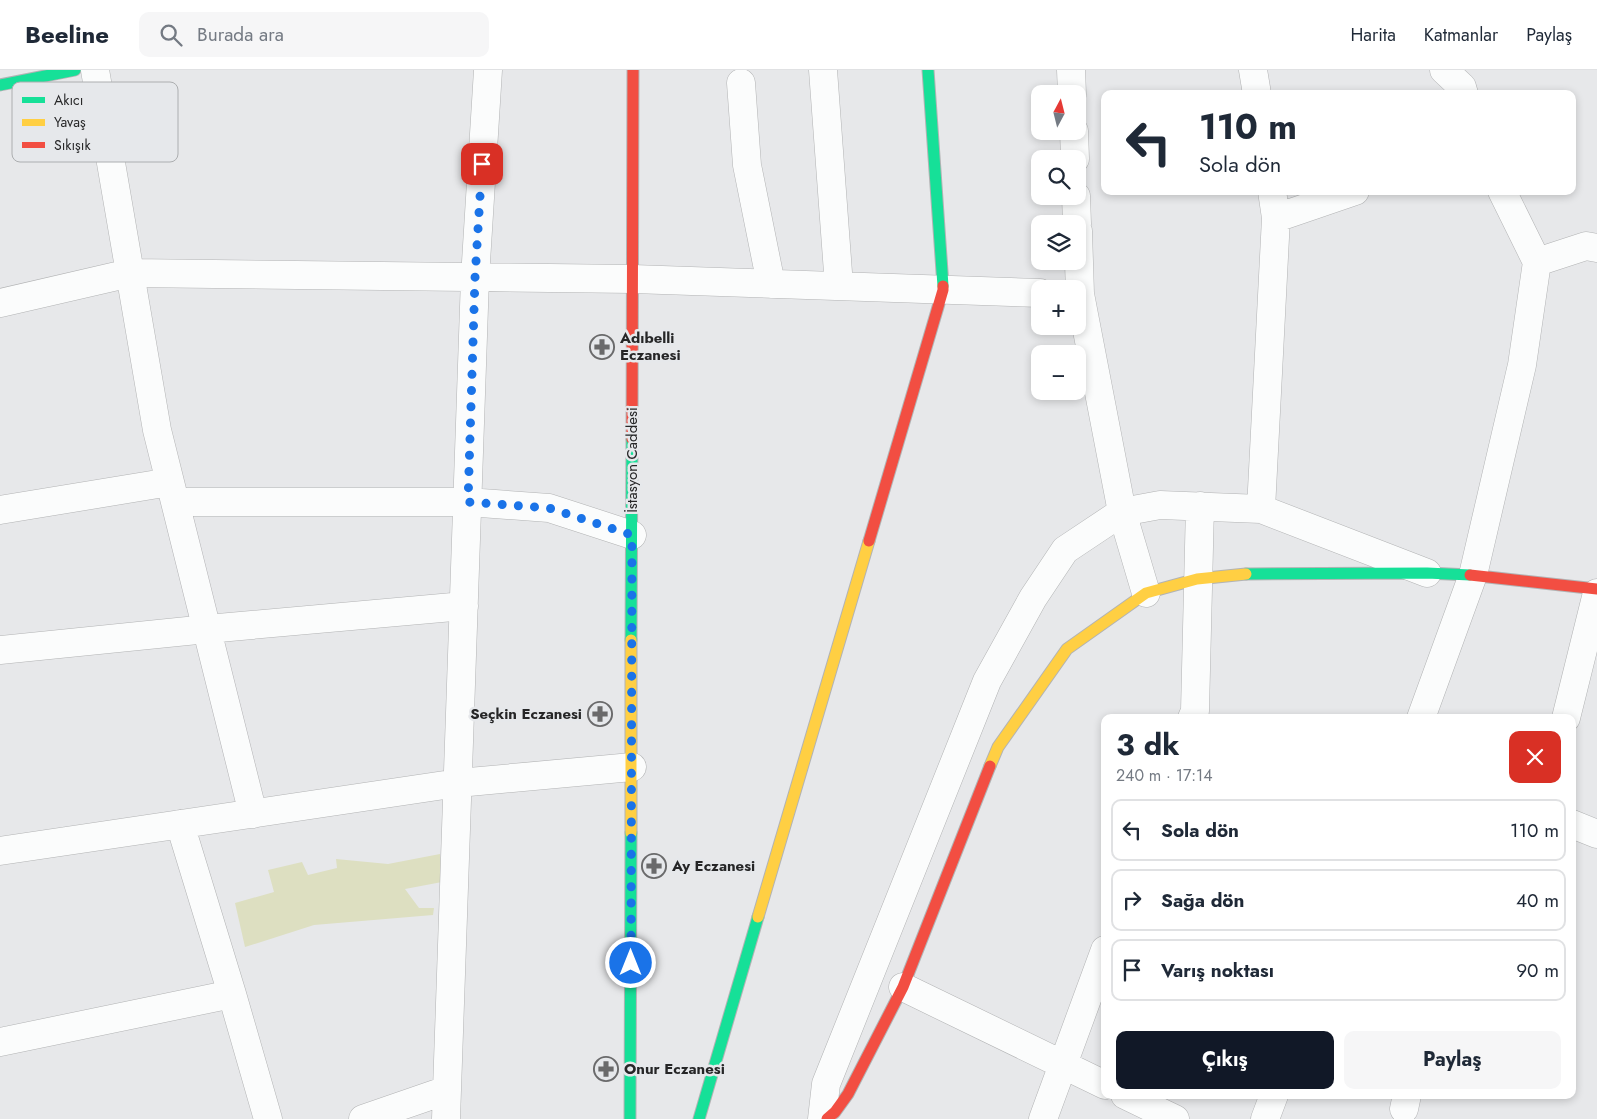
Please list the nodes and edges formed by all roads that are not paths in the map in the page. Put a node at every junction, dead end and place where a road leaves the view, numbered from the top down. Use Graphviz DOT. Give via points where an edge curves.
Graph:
graph roads {
  1 [pos="74,70"];
  2 [pos="488,70"];
  3 [pos="633,70"];
  4 [pos="823,70"];
  5 [pos="928,70"];
  6 [pos="1071,70"];
  7 [pos="1253,70"];
  8 [pos="1444,70"];
  9 [pos="15,82"];
  10 [pos="741,83"];
  11 [pos="1072,85"];
  12 [pos="1256,90"];
  13 [pos="1463,90"];
  14 [pos="111,162"];
  15 [pos="1273,195"];
  16 [pos="1343,195"];
  17 [pos="1504,195"];
  18 [pos="1276,218"];
  19 [pos="1597,248"];
  20 [pos="1537,262"];
  21 [pos="130,273"];
  22 [pos="475,278"];
  23 [pos="633,280"];
  24 [pos="770,284"];
  25 [pos="839,286"];
  26 [pos="943,290"];
  27 [pos="1031,293"];
  28 [pos="0,303"];
  29 [pos="1086,329"];
  30 [pos="173,492"];
  31 [pos="468,502"];
  32 [pos="1200,506"];
  33 [pos="1261,509"];
  34 [pos="0,510"];
  35 [pos="1122,512"];
  36 [pos="632,535"];
  37 [pos="1427,573"];
  38 [pos="1473,575"];
  39 [pos="1197,579"];
  40 [pos="1597,589"];
  41 [pos="1146,593"];
  42 [pos="1597,593"];
  43 [pos="464,606"];
  44 [pos="207,629"];
  45 [pos="0,650"];
  46 [pos="1194,714"];
  47 [pos="1422,714"];
  48 [pos="1567,714"];
  49 [pos="632,767"];
  50 [pos="458,784"];
  51 [pos="253,814"];
  52 [pos="180,824"];
  53 [pos="1576,826"];
  54 [pos="1597,834"];
  55 [pos="0,851"];
  56 [pos="1101,961"];
  57 [pos="903,988"];
  58 [pos="232,994"];
  59 [pos="0,1042"];
  60 [pos="1063,1065"];
  61 [pos="1101,1083"];
  62 [pos="447,1090"];
  63 [pos="1133,1099"];
  64 [pos="1272,1099"];
  65 [pos="268,1119"];
  66 [pos="363,1119"];
  67 [pos="446,1119"];
  68 [pos="630,1119"];
  69 [pos="699,1119"];
  70 [pos="822,1119"];
  71 [pos="827,1119"];
  72 [pos="1043,1119"];
  73 [pos="1175,1119"];
  74 [pos="1265,1119"];
  1 -- 9 [label="street"];
  2 -- 22 [label="street"];
  3 -- 23 [label="street, İstasyon Caddesi"];
  4 -- 25 [label="street"];
  5 -- 26 [label="street"];
  6 -- 11 [label="street"];
  7 -- 12 [label="street"];
  8 -- 13 [label="street"];
  10 -- 24 [label="street" via="747,165"];
  14 -- 21 [label="street"];
  15 -- 18 [label="street"];
  16 -- 18 [label="street"];
  17 -- 20 [label="street"];
  18 -- 33 [label="street"];
  19 -- 20 [label="street" via="1586,246"];
  20 -- 38 [label="street" via="1522,365"];
  21 -- 22 [label="street"];
  21 -- 28 [label="street"];
  21 -- 30 [label="street" via="157,430"];
  22 -- 23 [label="street"];
  22 -- 31 [label="street"];
  23 -- 24 [label="street"];
  23 -- 36 [label="street, İstasyon Caddesi"];
  24 -- 25 [label="street"];
  25 -- 26 [label="street"];
  26 -- 27 [label="street"];
  26 -- 69 [label="street"];
  29 -- 35 [label="street"];
  30 -- 31 [label="street"];
  30 -- 34 [label="street"];
  30 -- 44 [label="street"];
  31 -- 36 [label="street" via="549,508"];
  31 -- 43 [label="street"];
  32 -- 33 [label="street"];
  32 -- 35 [label="street" via="1160,505"];
  32 -- 39 [label="street"];
  33 -- 37 [label="street"];
  35 -- 41 [label="street"];
  35 -- 70 [label="street" via="1065,550 1033,598 987,681 826,1084"];
  36 -- 49 [label="street, İstasyon Caddesi"];
  37 -- 38 [label="street"];
  37 -- 39 [label="street" via="1258,573"];
  38 -- 40 [label="street"];
  38 -- 47 [label="street"];
  39 -- 41 [label="street"];
  39 -- 46 [label="street"];
  41 -- 57 [label="street" via="1067,648 998,747"];
  42 -- 48 [label="street"];
  43 -- 44 [label="street"];
  43 -- 50 [label="street"];
  44 -- 45 [label="street"];
  44 -- 51 [label="street"];
  49 -- 50 [label="street"];
  49 -- 68 [label="street, İstasyon Caddesi"];
  50 -- 51 [label="street"];
  50 -- 62 [label="street"];
  51 -- 52 [label="street"];
  52 -- 55 [label="street"];
  52 -- 58 [label="street"];
  53 -- 54 [label="street"];
  56 -- 60 [label="street"];
  57 -- 60 [label="street"];
  57 -- 71 [label="street" via="848,1094"];
  58 -- 59 [label="street"];
  58 -- 65 [label="street"];
  60 -- 61 [label="street"];
  60 -- 72 [label="street"];
  62 -- 66 [label="street"];
  62 -- 67 [label="street"];
  63 -- 73 [label="street"];
  64 -- 74 [label="street"];
}
